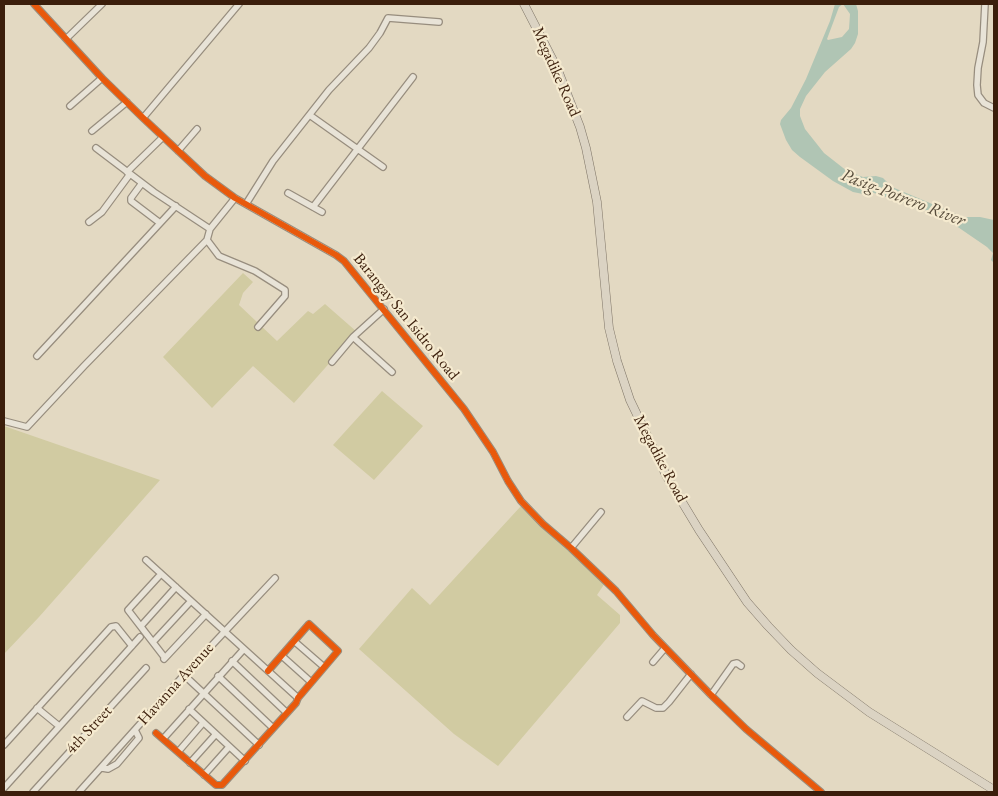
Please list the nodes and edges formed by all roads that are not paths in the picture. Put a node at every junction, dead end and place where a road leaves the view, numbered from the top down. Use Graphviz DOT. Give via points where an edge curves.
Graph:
graph roads {
  1 [pos="34,4"];
  2 [pos="102,4"];
  3 [pos="239,4"];
  4 [pos="524,4"];
  5 [pos="985,4"];
  6 [pos="439,22"];
  7 [pos="67,38"];
  8 [pos="102,78"];
  9 [pos="413,78"];
  10 [pos="127,102"];
  11 [pos="70,106"];
  12 [pos="994,108"];
  13 [pos="310,116"];
  14 [pos="143,118"];
  15 [pos="197,129"];
  16 [pos="92,131"];
  17 [pos="163,137"];
  18 [pos="96,148"];
  19 [pos="358,149"];
  20 [pos="178,151"];
  21 [pos="383,167"];
  22 [pos="128,173"];
  23 [pos="142,183"];
  24 [pos="288,193"];
  25 [pos="235,198"];
  26 [pos="246,204"];
  27 [pos="176,206"];
  28 [pos="312,207"];
  29 [pos="322,212"];
  30 [pos="89,222"];
  31 [pos="160,223"];
  32 [pos="210,229"];
  33 [pos="207,240"];
  34 [pos="384,309"];
  35 [pos="258,327"];
  36 [pos="353,337"];
  37 [pos="37,356"];
  38 [pos="332,362"];
  39 [pos="392,372"];
  40 [pos="4,421"];
  41 [pos="601,512"];
  42 [pos="571,548"];
  43 [pos="146,560"];
  44 [pos="162,574"];
  45 [pos="274,578"];
  46 [pos="176,587"];
  47 [pos="191,601"];
  48 [pos="206,614"];
  49 [pos="140,626"];
  50 [pos="225,631"];
  51 [pos="140,637"];
  52 [pos="294,641"];
  53 [pos="153,642"];
  54 [pos="132,646"];
  55 [pos="665,648"];
  56 [pos="244,649"];
  57 [pos="282,656"];
  58 [pos="232,662"];
  59 [pos="653,662"];
  60 [pos="741,666"];
  61 [pos="324,667"];
  62 [pos="146,668"];
  63 [pos="268,671"];
  64 [pos="691,674"];
  65 [pos="184,675"];
  66 [pos="218,676"];
  67 [pos="311,682"];
  68 [pos="204,693"];
  69 [pos="711,695"];
  70 [pos="298,698"];
  71 [pos="37,708"];
  72 [pos="189,709"];
  73 [pos="287,713"];
  74 [pos="628,717"];
  75 [pos="204,723"];
  76 [pos="59,726"];
  77 [pos="273,728"];
  78 [pos="156,733"];
  79 [pos="216,734"];
  80 [pos="163,739"];
  81 [pos="4,745"];
  82 [pos="259,745"];
  83 [pos="229,746"];
  84 [pos="178,752"];
  85 [pos="244,760"];
  86 [pos="190,763"];
  87 [pos="204,775"];
  88 [pos="4,788"];
  89 [pos="994,790"];
  90 [pos="33,792"];
  91 [pos="80,792"];
  92 [pos="821,792"];
  1 -- 7 [label="street, Barangay San Isidro Road"];
  2 -- 7 [label="street"];
  3 -- 14 [label="street"];
  4 -- 89 [label="main road, Megadike Road" via="557,68 580,128 597,202 608,321 617,361 630,400 667,477 747,602 791,650 869,712"];
  5 -- 12 [label="street" via="984,42 977,86 978,95 984,103"];
  6 -- 13 [label="street" via="388,18 369,48 329,90"];
  7 -- 8 [label="street, Barangay San Isidro Road"];
  8 -- 10 [label="street, Barangay San Isidro Road"];
  8 -- 11 [label="street"];
  9 -- 19 [label="street"];
  10 -- 14 [label="street, Barangay San Isidro Road"];
  10 -- 16 [label="street"];
  13 -- 19 [label="street"];
  13 -- 26 [label="street" via="273,161"];
  14 -- 17 [label="street, Barangay San Isidro Road"];
  15 -- 20 [label="street"];
  17 -- 20 [label="street, Barangay San Isidro Road"];
  17 -- 22 [label="street"];
  18 -- 22 [label="street"];
  19 -- 21 [label="street"];
  19 -- 28 [label="street"];
  20 -- 25 [label="street, Barangay San Isidro Road"];
  22 -- 23 [label="street"];
  22 -- 30 [label="street" via="102,212"];
  23 -- 27 [label="street"];
  23 -- 31 [label="street" via="131,198 132,202"];
  24 -- 28 [label="street"];
  25 -- 26 [label="street, Barangay San Isidro Road"];
  25 -- 32 [label="street"];
  26 -- 34 [label="street, Barangay San Isidro Road" via="336,254"];
  27 -- 31 [label="street"];
  27 -- 32 [label="street"];
  28 -- 29 [label="street"];
  31 -- 37 [label="street"];
  32 -- 33 [label="street"];
  33 -- 35 [label="street" via="219,256 255,271 285,290 285,296"];
  33 -- 40 [label="street" via="27,427"];
  34 -- 36 [label="street"];
  34 -- 42 [label="street, Barangay San Isidro Road" via="464,409 515,492 543,524"];
  36 -- 38 [label="street"];
  36 -- 39 [label="street"];
  41 -- 42 [label="street"];
  42 -- 55 [label="street, Barangay San Isidro Road" via="616,591"];
  43 -- 44 [label="street"];
  44 -- 46 [label="street"];
  44 -- 49 [label="street" via="128,610"];
  45 -- 50 [label="street, Havanna Avenue"];
  46 -- 47 [label="street"];
  46 -- 49 [label="street"];
  47 -- 48 [label="street"];
  47 -- 53 [label="street"];
  48 -- 50 [label="street"];
  48 -- 53 [label="street" via="164,658"];
  49 -- 53 [label="street"];
  50 -- 56 [label="street"];
  50 -- 65 [label="street, Havanna Avenue"];
  51 -- 54 [label="street"];
  52 -- 57 [label="street"];
  52 -- 61 [label="street"];
  52 -- 61 [label="street" via="309,624 338,651"];
  54 -- 71 [label="street" via="116,626 112,627"];
  54 -- 76 [label="street"];
  55 -- 59 [label="street"];
  55 -- 64 [label="street, Barangay San Isidro Road"];
  56 -- 58 [label="street"];
  56 -- 63 [label="street"];
  57 -- 63 [label="street"];
  57 -- 67 [label="street"];
  58 -- 66 [label="street"];
  58 -- 73 [label="street"];
  60 -- 69 [label="street" via="733,664"];
  61 -- 67 [label="street"];
  62 -- 90 [label="street, 4th Street"];
  63 -- 70 [label="street"];
  64 -- 69 [label="street, Barangay San Isidro Road"];
  64 -- 74 [label="street" via="663,708 642,701"];
  65 -- 68 [label="street"];
  65 -- 91 [label="street, Havanna Avenue"];
  66 -- 68 [label="street"];
  66 -- 77 [label="street"];
  67 -- 70 [label="street"];
  68 -- 72 [label="street"];
  68 -- 82 [label="street"];
  69 -- 92 [label="street, Barangay San Isidro Road" via="760,742"];
  70 -- 73 [label="street"];
  71 -- 76 [label="street"];
  71 -- 81 [label="street"];
  72 -- 75 [label="street"];
  72 -- 80 [label="street"];
  73 -- 77 [label="street"];
  75 -- 79 [label="street"];
  75 -- 84 [label="street"];
  76 -- 88 [label="street"];
  77 -- 82 [label="street"];
  78 -- 80 [label="street"];
  79 -- 83 [label="street"];
  79 -- 86 [label="street"];
  80 -- 84 [label="street"];
  82 -- 85 [label="street"];
  83 -- 85 [label="street"];
  83 -- 87 [label="street"];
  84 -- 86 [label="street"];
  85 -- 87 [label="street" via="222,786"];
  86 -- 87 [label="street"];
}
